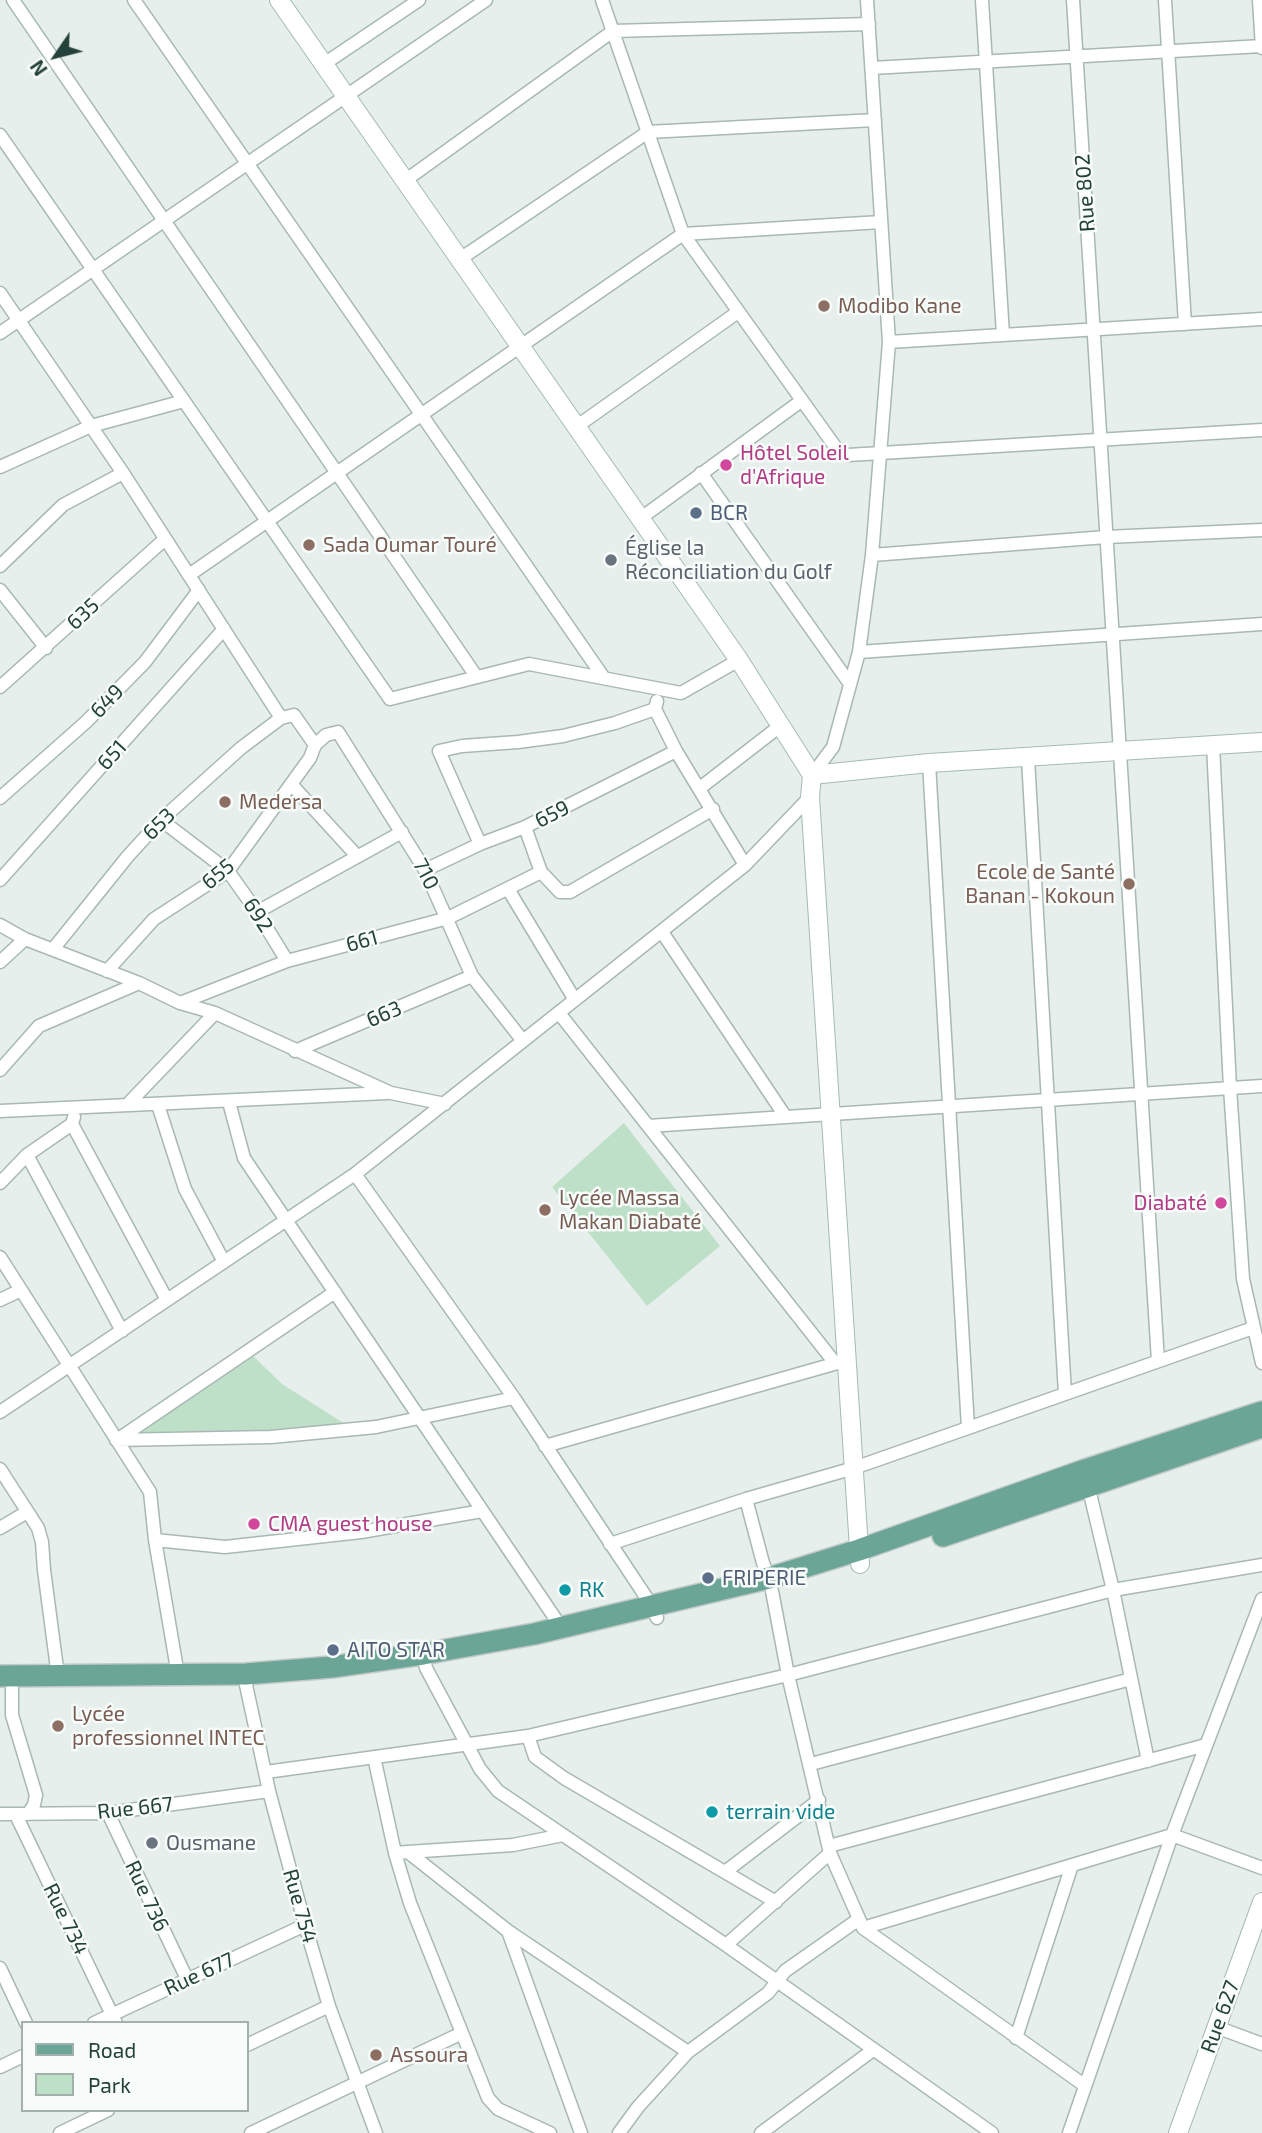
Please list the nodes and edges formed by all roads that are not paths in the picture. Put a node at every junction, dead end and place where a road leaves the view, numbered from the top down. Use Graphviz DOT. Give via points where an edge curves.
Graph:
graph roads {
  1 [pos="13,0"];
  2 [pos="134,0"];
  3 [pos="279,0"];
  4 [pos="419,0"];
  5 [pos="486,0"];
  6 [pos="602,0"];
  7 [pos="867,0"];
  8 [pos="982,0"];
  9 [pos="1073,0"];
  10 [pos="1165,0"];
  11 [pos="1259,0"];
  12 [pos="869,24"];
  13 [pos="612,32"];
  14 [pos="1262,47"];
  15 [pos="1168,51"];
  16 [pos="1076,56"];
  17 [pos="986,62"];
  18 [pos="324,64"];
  19 [pos="872,68"];
  20 [pos="346,96"];
  21 [pos="875,120"];
  22 [pos="648,132"];
  23 [pos="0,135"];
  24 [pos="247,163"];
  25 [pos="405,180"];
  26 [pos="164,221"];
  27 [pos="881,222"];
  28 [pos="683,234"];
  29 [pos="460,259"];
  30 [pos="93,269"];
  31 [pos="0,293"];
  32 [pos="738,312"];
  33 [pos="1262,319"];
  34 [pos="19,320"];
  35 [pos="1185,324"];
  36 [pos="1093,329"];
  37 [pos="0,333"];
  38 [pos="1003,335"];
  39 [pos="889,342"];
  40 [pos="520,346"];
  41 [pos="184,401"];
  42 [pos="801,401"];
  43 [pos="422,415"];
  44 [pos="91,426"];
  45 [pos="576,427"];
  46 [pos="1262,430"];
  47 [pos="1100,440"];
  48 [pos="880,453"];
  49 [pos="0,467"];
  50 [pos="337,473"];
  51 [pos="701,473"];
  52 [pos="123,474"];
  53 [pos="641,518"];
  54 [pos="267,521"];
  55 [pos="1262,530"];
  56 [pos="1106,537"];
  57 [pos="165,538"];
  58 [pos="872,555"];
  59 [pos="0,566"];
  60 [pos="189,575"];
  61 [pos="0,590"];
  62 [pos="199,590"];
  63 [pos="1262,624"];
  64 [pos="224,629"];
  65 [pos="1112,635"];
  66 [pos="46,648"];
  67 [pos="859,652"];
  68 [pos="739,660"];
  69 [pos="476,677"];
  70 [pos="604,678"];
  71 [pos="850,684"];
  72 [pos="0,687"];
  73 [pos="659,689"];
  74 [pos="655,709"];
  75 [pos="281,718"];
  76 [pos="780,726"];
  77 [pos="1262,742"];
  78 [pos="315,745"];
  79 [pos="1213,745"];
  80 [pos="676,751"];
  81 [pos="1119,751"];
  82 [pos="1028,758"];
  83 [pos="929,763"];
  84 [pos="812,775"];
  85 [pos="292,784"];
  86 [pos="700,789"];
  87 [pos="810,797"];
  88 [pos="0,798"];
  89 [pos="713,809"];
  90 [pos="161,820"];
  91 [pos="525,827"];
  92 [pos="402,832"];
  93 [pos="480,844"];
  94 [pos="358,856"];
  95 [pos="745,866"];
  96 [pos="425,870"];
  97 [pos="228,871"];
  98 [pos="541,872"];
  99 [pos="0,880"];
  100 [pos="508,889"];
  101 [pos="257,912"];
  102 [pos="448,918"];
  103 [pos="0,925"];
  104 [pos="662,932"];
  105 [pos="25,939"];
  106 [pos="54,948"];
  107 [pos="0,961"];
  108 [pos="287,961"];
  109 [pos="107,971"];
  110 [pos="472,976"];
  111 [pos="139,983"];
  112 [pos="575,1000"];
  113 [pos="180,1003"];
  114 [pos="215,1013"];
  115 [pos="559,1013"];
  116 [pos="523,1041"];
  117 [pos="295,1051"];
  118 [pos="0,1070"];
  119 [pos="1262,1086"];
  120 [pos="1230,1088"];
  121 [pos="391,1093"];
  122 [pos="1140,1094"];
  123 [pos="1047,1099"];
  124 [pos="229,1102"];
  125 [pos="128,1104"];
  126 [pos="445,1104"];
  127 [pos="158,1105"];
  128 [pos="948,1105"];
  129 [pos="76,1109"];
  130 [pos="0,1111"];
  131 [pos="831,1113"];
  132 [pos="785,1116"];
  133 [pos="72,1124"];
  134 [pos="648,1126"];
  135 [pos="27,1155"];
  136 [pos="355,1174"];
  137 [pos="0,1184"];
  138 [pos="286,1221"];
  139 [pos="0,1257"];
  140 [pos="224,1262"];
  141 [pos="21,1290"];
  142 [pos="335,1293"];
  143 [pos="0,1300"];
  144 [pos="167,1300"];
  145 [pos="1262,1302"];
  146 [pos="1249,1307"];
  147 [pos="1253,1328"];
  148 [pos="122,1331"];
  149 [pos="841,1362"];
  150 [pos="1158,1362"];
  151 [pos="1262,1363"];
  152 [pos="69,1366"];
  153 [pos="1065,1394"];
  154 [pos="514,1398"];
  155 [pos="0,1412"];
  156 [pos="1262,1412"];
  157 [pos="420,1419"];
  158 [pos="1262,1427"];
  159 [pos="968,1428"];
  160 [pos="116,1440"];
  161 [pos="545,1446"];
  162 [pos="854,1468"];
  163 [pos="0,1469"];
  164 [pos="1086,1479"];
  165 [pos="746,1499"];
  166 [pos="482,1511"];
  167 [pos="27,1512"];
  168 [pos="0,1528"];
  169 [pos="155,1540"];
  170 [pos="610,1544"];
  171 [pos="859,1557"];
  172 [pos="1262,1565"];
  173 [pos="771,1584"];
  174 [pos="1113,1590"];
  175 [pos="1262,1599"];
  176 [pos="654,1612"];
  177 [pos="561,1627"];
  178 [pos="425,1661"];
  179 [pos="178,1675"];
  180 [pos="788,1675"];
  181 [pos="58,1676"];
  182 [pos="246,1679"];
  183 [pos="1131,1679"];
  184 [pos="4,1685"];
  185 [pos="528,1736"];
  186 [pos="468,1744"];
  187 [pos="1206,1745"];
  188 [pos="374,1757"];
  189 [pos="1148,1760"];
  190 [pos="811,1764"];
  191 [pos="265,1772"];
  192 [pos="269,1791"];
  193 [pos="819,1800"];
  194 [pos="108,1813"];
  195 [pos="22,1814"];
  196 [pos="0,1815"];
  197 [pos="562,1835"];
  198 [pos="1172,1835"];
  199 [pos="830,1850"];
  200 [pos="401,1852"];
  201 [pos="1072,1865"];
  202 [pos="1262,1868"];
  203 [pos="725,1872"];
  204 [pos="776,1902"];
  205 [pos="1262,1902"];
  206 [pos="861,1924"];
  207 [pos="304,1925"];
  208 [pos="508,1931"];
  209 [pos="726,1945"];
  210 [pos="0,1968"];
  211 [pos="187,1979"];
  212 [pos="777,1981"];
  213 [pos="329,2006"];
  214 [pos="114,2019"];
  215 [pos="25,2021"];
  216 [pos="1216,2027"];
  217 [pos="462,2033"];
  218 [pos="1016,2038"];
  219 [pos="1262,2044"];
  220 [pos="248,2045"];
  221 [pos="873,2050"];
  222 [pos="688,2052"];
  223 [pos="21,2057"];
  224 [pos="0,2067"];
  225 [pos="356,2084"];
  226 [pos="1084,2085"];
  227 [pos="104,2112"];
  228 [pos="61,2133"];
  229 [pos="251,2133"];
  230 [pos="376,2133"];
  231 [pos="550,2133"];
  232 [pos="581,2133"];
  233 [pos="619,2133"];
  234 [pos="761,2133"];
  235 [pos="992,2133"];
  236 [pos="1069,2133"];
  237 [pos="1178,2133"];
  1 -- 26 [label="street"];
  2 -- 24 [label="street"];
  3 -- 18 [label="street"];
  4 -- 18 [label="street"];
  5 -- 20 [label="street"];
  6 -- 13 [label="street"];
  7 -- 12 [label="street"];
  8 -- 17 [label="street"];
  9 -- 16 [label="street, Rue 802"];
  10 -- 15 [label="street"];
  11 -- 14 [label="street"];
  12 -- 13 [label="street"];
  12 -- 19 [label="street"];
  13 -- 22 [label="street"];
  13 -- 25 [label="street"];
  14 -- 15 [label="street"];
  15 -- 16 [label="street"];
  15 -- 35 [label="street"];
  16 -- 17 [label="street"];
  16 -- 36 [label="street, Rue 802"];
  17 -- 19 [label="street"];
  17 -- 38 [label="street"];
  18 -- 20 [label="street"];
  19 -- 21 [label="street"];
  20 -- 24 [label="street"];
  20 -- 25 [label="street"];
  21 -- 22 [label="street"];
  21 -- 27 [label="street"];
  22 -- 28 [label="street"];
  22 -- 29 [label="street"];
  23 -- 30 [label="street"];
  24 -- 26 [label="street"];
  24 -- 43 [label="street"];
  25 -- 29 [label="street"];
  26 -- 30 [label="street"];
  26 -- 50 [label="street"];
  27 -- 28 [label="street"];
  27 -- 39 [label="street"];
  28 -- 32 [label="street"];
  28 -- 40 [label="street"];
  29 -- 40 [label="street"];
  30 -- 34 [label="street"];
  30 -- 41 [label="street"];
  31 -- 34 [label="street"];
  32 -- 42 [label="street"];
  32 -- 45 [label="street"];
  33 -- 35 [label="street"];
  34 -- 37 [label="street"];
  34 -- 44 [label="street"];
  35 -- 36 [label="street"];
  36 -- 38 [label="street"];
  36 -- 47 [label="street, Rue 802"];
  38 -- 39 [label="street"];
  39 -- 48 [label="street"];
  40 -- 43 [label="street"];
  40 -- 45 [label="street"];
  41 -- 44 [label="street"];
  41 -- 54 [label="street"];
  42 -- 48 [label="street" via="839,452 848,456"];
  42 -- 51 [label="street"];
  43 -- 50 [label="street"];
  43 -- 70 [label="street"];
  44 -- 49 [label="street"];
  44 -- 52 [label="street"];
  45 -- 53 [label="street"];
  46 -- 47 [label="street"];
  47 -- 48 [label="street"];
  47 -- 56 [label="street, Rue 802"];
  48 -- 58 [label="street"];
  50 -- 54 [label="street"];
  50 -- 69 [label="street"];
  51 -- 53 [label="street"];
  51 -- 71 [label="street"];
  52 -- 57 [label="street"];
  52 -- 59 [label="street" via="63,505"];
  53 -- 68 [label="street"];
  54 -- 60 [label="street"];
  54 -- 69 [label="street" via="390,699"];
  55 -- 56 [label="street"];
  56 -- 58 [label="street"];
  56 -- 65 [label="street, Rue 802"];
  57 -- 60 [label="street"];
  57 -- 66 [label="street, 635"];
  58 -- 67 [label="street"];
  60 -- 62 [label="street"];
  61 -- 66 [label="street"];
  62 -- 64 [label="street"];
  62 -- 88 [label="street, 649" via="145,662"];
  63 -- 65 [label="street"];
  64 -- 75 [label="street"];
  64 -- 99 [label="street, 651"];
  65 -- 67 [label="street"];
  65 -- 81 [label="street, Rue 802"];
  66 -- 72 [label="street, 635"];
  67 -- 71 [label="street"];
  68 -- 73 [label="street" via="681,693"];
  68 -- 76 [label="street"];
  69 -- 70 [label="street" via="529,664"];
  70 -- 73 [label="street"];
  71 -- 84 [label="street" via="833,747"];
  73 -- 74 [label="street"];
  74 -- 80 [label="street"];
  74 -- 93 [label="street" via="563,736 439,751"];
  75 -- 78 [label="street" via="294,715"];
  75 -- 90 [label="street, 653"];
  76 -- 84 [label="street"];
  76 -- 86 [label="street"];
  77 -- 79 [label="street"];
  78 -- 85 [label="street, 655"];
  78 -- 92 [label="street, 710" via="338,732"];
  79 -- 81 [label="street"];
  79 -- 120 [label="street"];
  80 -- 86 [label="street"];
  80 -- 91 [label="street, 659"];
  81 -- 82 [label="street"];
  81 -- 122 [label="street, Rue 802"];
  82 -- 83 [label="street"];
  82 -- 123 [label="street"];
  83 -- 84 [label="street"];
  83 -- 128 [label="street"];
  84 -- 87 [label="street"];
  85 -- 94 [label="street"];
  85 -- 97 [label="street, 655"];
  86 -- 89 [label="street"];
  87 -- 95 [label="street"];
  87 -- 131 [label="street"];
  89 -- 95 [label="street"];
  89 -- 98 [label="street" via="570,892 561,892"];
  90 -- 97 [label="street, 692"];
  90 -- 106 [label="street, 653"];
  91 -- 93 [label="street, 659"];
  91 -- 98 [label="street"];
  92 -- 94 [label="street"];
  92 -- 96 [label="street, 710"];
  93 -- 96 [label="street, 659"];
  94 -- 101 [label="street"];
  95 -- 104 [label="street"];
  96 -- 102 [label="street, 710"];
  97 -- 101 [label="street, 692"];
  97 -- 109 [label="street, 655" via="154,919"];
  98 -- 100 [label="street, 661"];
  100 -- 102 [label="street, 661"];
  100 -- 112 [label="street"];
  101 -- 108 [label="street, 692"];
  102 -- 108 [label="street, 661"];
  102 -- 110 [label="street, 710"];
  103 -- 105 [label="street"];
  104 -- 112 [label="street"];
  104 -- 132 [label="street"];
  105 -- 106 [label="street"];
  105 -- 107 [label="street"];
  106 -- 109 [label="street"];
  108 -- 113 [label="street, 661"];
  109 -- 111 [label="street"];
  110 -- 116 [label="street, 710"];
  110 -- 117 [label="street, 663"];
  111 -- 113 [label="street"];
  111 -- 118 [label="street" via="39,1026"];
  112 -- 115 [label="street"];
  113 -- 114 [label="street"];
  114 -- 117 [label="street"];
  114 -- 125 [label="street"];
  115 -- 116 [label="street"];
  115 -- 134 [label="street"];
  116 -- 126 [label="street"];
  117 -- 121 [label="street"];
  119 -- 120 [label="street"];
  120 -- 122 [label="street"];
  120 -- 146 [label="street"];
  121 -- 124 [label="street"];
  121 -- 126 [label="street"];
  122 -- 123 [label="street"];
  122 -- 150 [label="street, Rue 802"];
  123 -- 128 [label="street"];
  123 -- 153 [label="street"];
  124 -- 127 [label="street"];
  124 -- 138 [label="street" via="244,1158"];
  125 -- 127 [label="street"];
  125 -- 129 [label="street"];
  126 -- 136 [label="street"];
  127 -- 140 [label="street" via="185,1189"];
  128 -- 131 [label="street"];
  128 -- 159 [label="street"];
  129 -- 130 [label="street"];
  129 -- 133 [label="street"];
  131 -- 132 [label="street"];
  131 -- 149 [label="street"];
  132 -- 134 [label="street"];
  133 -- 135 [label="street"];
  133 -- 144 [label="street"];
  134 -- 149 [label="street"];
  135 -- 137 [label="street"];
  135 -- 148 [label="street"];
  136 -- 138 [label="street"];
  136 -- 154 [label="street"];
  138 -- 140 [label="street"];
  138 -- 142 [label="street"];
  139 -- 141 [label="street"];
  140 -- 144 [label="street"];
  141 -- 143 [label="street"];
  141 -- 152 [label="street"];
  142 -- 157 [label="street"];
  142 -- 160 [label="street"];
  144 -- 148 [label="street"];
  145 -- 146 [label="street"];
  146 -- 147 [label="street"];
  147 -- 150 [label="street"];
  147 -- 151 [label="street"];
  148 -- 152 [label="street"];
  149 -- 161 [label="street"];
  149 -- 162 [label="street"];
  150 -- 153 [label="street"];
  152 -- 155 [label="street"];
  152 -- 160 [label="street"];
  153 -- 159 [label="street"];
  154 -- 157 [label="street"];
  154 -- 161 [label="street"];
  156 -- 164 [label="main road"];
  157 -- 160 [label="street" via="271,1437"];
  157 -- 166 [label="street"];
  158 -- 164 [label="main road"];
  159 -- 162 [label="street"];
  160 -- 169 [label="street" via="150,1492"];
  161 -- 170 [label="street"];
  162 -- 165 [label="street"];
  162 -- 171 [label="street"];
  163 -- 167 [label="street"];
  164 -- 171 [label="main road"];
  164 -- 174 [label="street"];
  165 -- 170 [label="street"];
  165 -- 173 [label="street"];
  166 -- 169 [label="street" via="361,1532 225,1547"];
  166 -- 177 [label="street"];
  167 -- 168 [label="street"];
  167 -- 181 [label="street" via="42,1542"];
  169 -- 179 [label="street"];
  170 -- 176 [label="street"];
  171 -- 173 [label="main road"];
  172 -- 174 [label="street"];
  173 -- 176 [label="main road"];
  173 -- 180 [label="street"];
  174 -- 180 [label="street"];
  174 -- 183 [label="street"];
  175 -- 187 [label="street"];
  176 -- 177 [label="main road"];
  176 -- 178 [label="main road"];
  177 -- 178 [label="main road"];
  178 -- 182 [label="main road"];
  178 -- 186 [label="street"];
  179 -- 181 [label="main road"];
  179 -- 182 [label="main road"];
  180 -- 185 [label="street"];
  180 -- 190 [label="street"];
  181 -- 184 [label="main road"];
  182 -- 184 [label="main road"];
  182 -- 191 [label="street, Rue 754"];
  183 -- 189 [label="street"];
  183 -- 190 [label="street"];
  184 -- 195 [label="street" via="36,1796 34,1805"];
  185 -- 186 [label="street"];
  185 -- 203 [label="street" via="535,1757 564,1778"];
  186 -- 188 [label="street"];
  186 -- 197 [label="street" via="498,1791"];
  187 -- 189 [label="street"];
  187 -- 198 [label="street"];
  188 -- 191 [label="street"];
  188 -- 200 [label="street"];
  189 -- 199 [label="street"];
  190 -- 193 [label="street"];
  191 -- 192 [label="street, Rue 754"];
  192 -- 194 [label="street, Rue 667"];
  192 -- 207 [label="street, Rue 754"];
  193 -- 199 [label="street"];
  193 -- 203 [label="street"];
  194 -- 195 [label="street, Rue 667"];
  194 -- 211 [label="street, Rue 736"];
  195 -- 196 [label="street, Rue 667"];
  195 -- 214 [label="street, Rue 734"];
  197 -- 200 [label="street" via="513,1845"];
  197 -- 209 [label="street"];
  198 -- 201 [label="street"];
  198 -- 202 [label="street"];
  198 -- 226 [label="street"];
  199 -- 204 [label="street"];
  199 -- 206 [label="street"];
  200 -- 208 [label="street"];
  200 -- 217 [label="street" via="410,1903"];
  201 -- 206 [label="street"];
  201 -- 218 [label="street"];
  203 -- 204 [label="street"];
  204 -- 209 [label="street"];
  205 -- 216 [label="street, Rue 627"];
  206 -- 212 [label="street" via="785,1971"];
  206 -- 218 [label="street"];
  207 -- 211 [label="street, Rue 677"];
  207 -- 213 [label="street, Rue 754"];
  208 -- 222 [label="street"];
  208 -- 232 [label="street"];
  209 -- 212 [label="street"];
  210 -- 215 [label="street"];
  211 -- 214 [label="street, Rue 677"];
  212 -- 221 [label="street"];
  212 -- 222 [label="street" via="768,1993"];
  213 -- 220 [label="street"];
  213 -- 225 [label="street, Rue 754"];
  216 -- 219 [label="street"];
  216 -- 237 [label="street, Rue 627"];
  217 -- 225 [label="street"];
  217 -- 231 [label="street" via="488,2098 498,2109"];
  218 -- 226 [label="street"];
  221 -- 234 [label="street"];
  221 -- 235 [label="street"];
  222 -- 233 [label="street"];
  223 -- 224 [label="street"];
  225 -- 229 [label="street"];
  225 -- 230 [label="street, Rue 754"];
  226 -- 236 [label="street"];
  227 -- 228 [label="street"];
}
